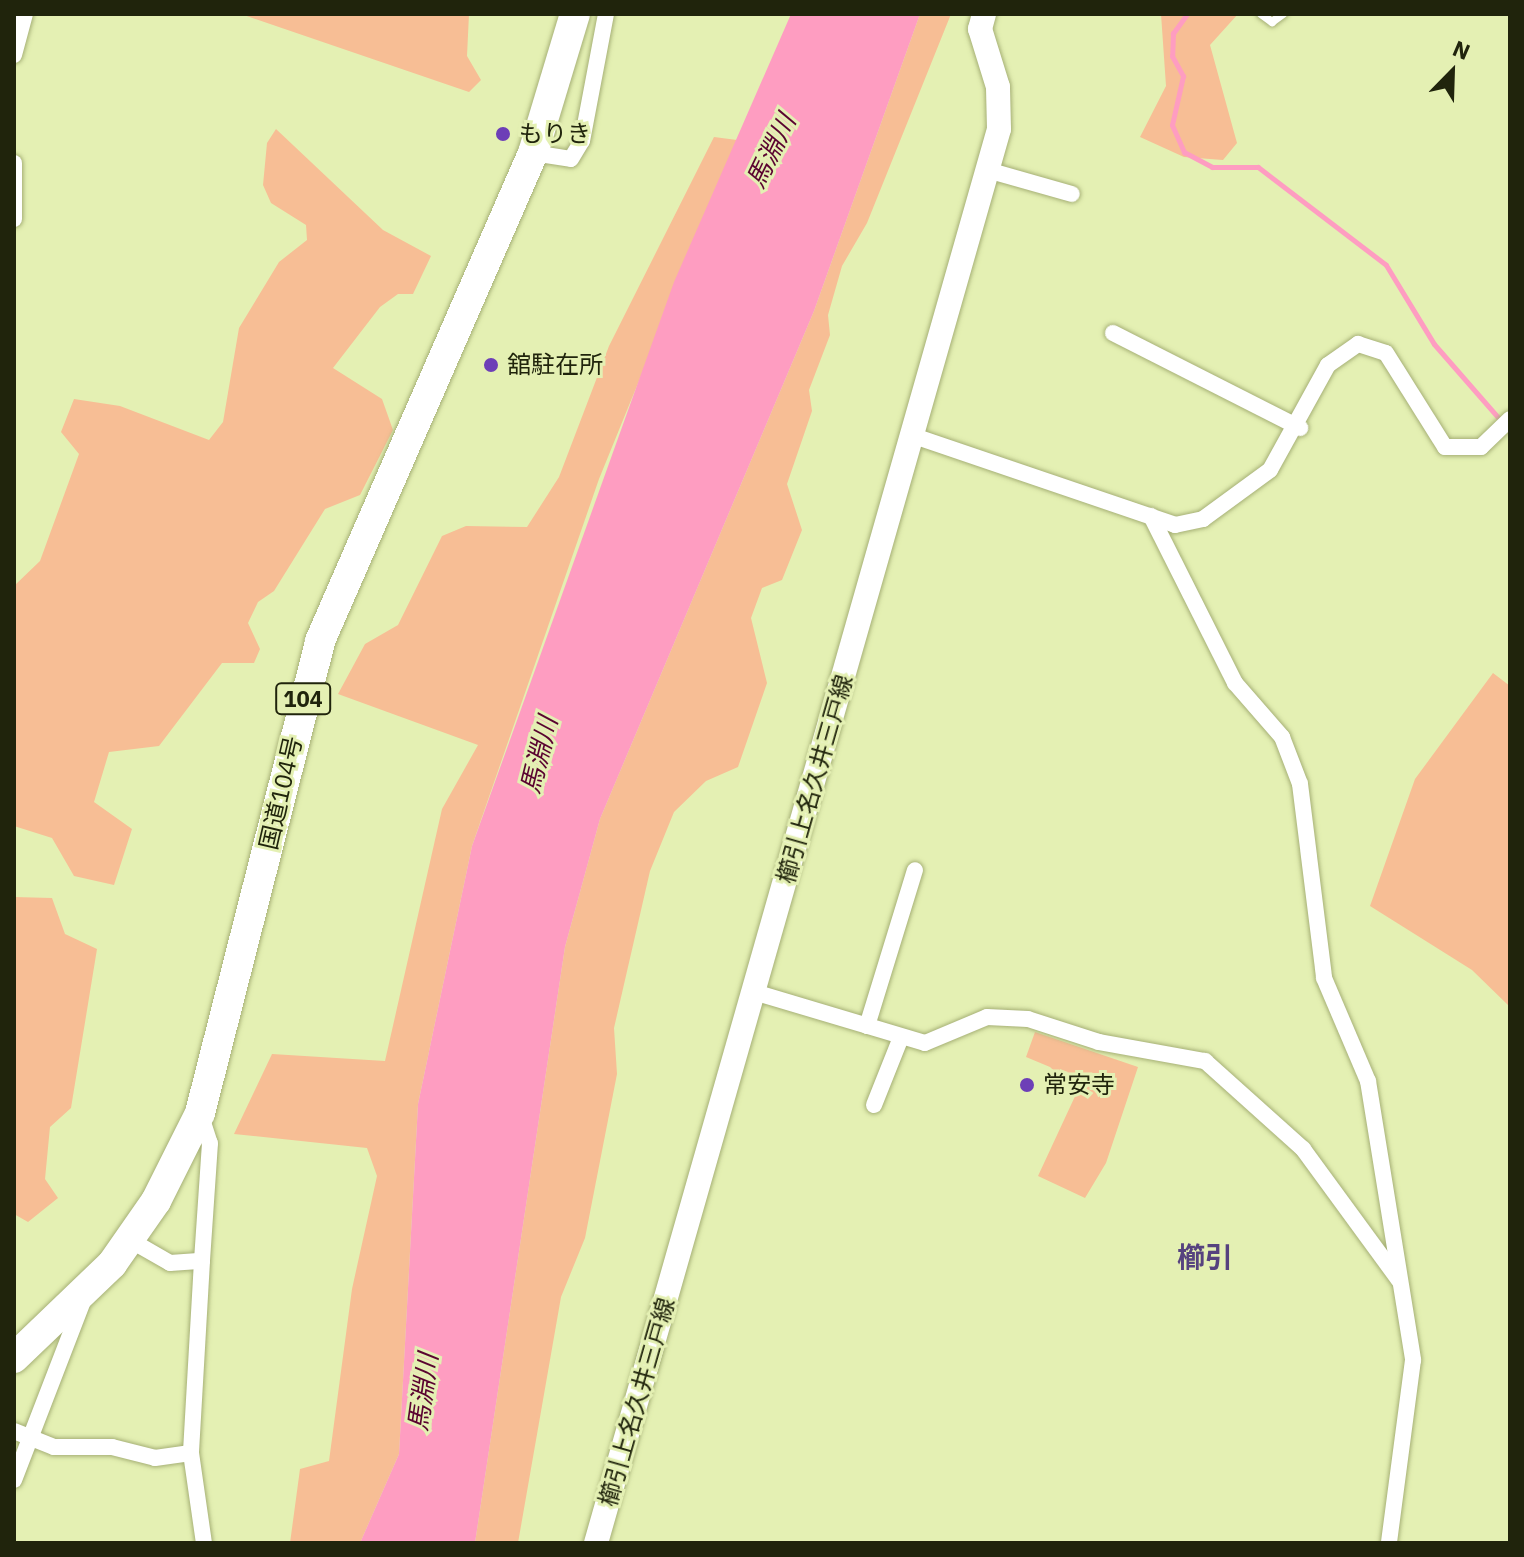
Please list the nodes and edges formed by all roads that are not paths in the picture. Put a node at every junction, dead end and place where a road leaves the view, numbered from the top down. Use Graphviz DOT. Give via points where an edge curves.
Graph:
graph roads {
  1 [pos="25,14"];
  2 [pos="575,14"];
  3 [pos="606,14"];
  4 [pos="984,14"];
  5 [pos="1261,14"];
  6 [pos="1283,14"];
  7 [pos="14,55"];
  8 [pos="533,153"];
  9 [pos="14,163"];
  10 [pos="987,170"];
  11 [pos="1072,194"];
  12 [pos="14,219"];
  13 [pos="1113,333"];
  14 [pos="1510,419"];
  15 [pos="1300,428"];
  16 [pos="914,436"];
  17 [pos="1151,516"];
  18 [pos="915,870"];
  19 [pos="754,992"];
  20 [pos="867,1026"];
  21 [pos="901,1037"];
  22 [pos="874,1105"];
  23 [pos="200,1113"];
  24 [pos="130,1240"];
  25 [pos="202,1261"];
  26 [pos="1400,1281"];
  27 [pos="85,1295"];
  28 [pos="14,1358"];
  29 [pos="14,1431"];
  30 [pos="31,1436"];
  31 [pos="191,1453"];
  32 [pos="14,1480"];
  33 [pos="204,1543"];
  34 [pos="596,1543"];
  35 [pos="1389,1543"];
  1 -- 7 [label="street"];
  2 -- 8 [label="highway, 国道104号 / 104"];
  3 -- 8 [label="street" via="582,141 571,159"];
  4 -- 10 [label="main road, 櫛引上名久井三戸線" via="984,52 1001,104"];
  5 -- 6 [label="lane" via="1272,22"];
  8 -- 23 [label="highway, 国道104号 / 104" via="320,641"];
  9 -- 12 [label="street"];
  10 -- 11 [label="street"];
  10 -- 16 [label="main road, 櫛引上名久井三戸線"];
  13 -- 15 [label="street"];
  14 -- 15 [label="street" via="1481,447 1445,447 1386,353 1358,344 1328,365"];
  15 -- 17 [label="street" via="1270,470 1203,519 1175,525"];
  16 -- 17 [label="street"];
  16 -- 19 [label="main road, 櫛引上名久井三戸線"];
  17 -- 26 [label="street" via="1235,683 1268,717 1291,756 1324,978 1368,1081"];
  18 -- 20 [label="street"];
  19 -- 20 [label="street"];
  19 -- 34 [label="main road, 櫛引上名久井三戸線"];
  20 -- 21 [label="street"];
  21 -- 22 [label="street"];
  21 -- 26 [label="street" via="925,1043 987,1017 1028,1019 1099,1042 1205,1061 1303,1149"];
  23 -- 24 [label="highway, 国道104号 / 104"];
  23 -- 25 [label="street" via="210,1143"];
  24 -- 25 [label="street" via="170,1263"];
  24 -- 27 [label="highway, 国道104号 / 104"];
  25 -- 31 [label="street"];
  26 -- 35 [label="street" via="1413,1360"];
  27 -- 28 [label="highway, 国道104号 / 104"];
  27 -- 30 [label="street"];
  29 -- 30 [label="street"];
  30 -- 31 [label="street" via="54,1447 112,1447 155,1458"];
  30 -- 32 [label="street"];
  31 -- 33 [label="street"];
}
